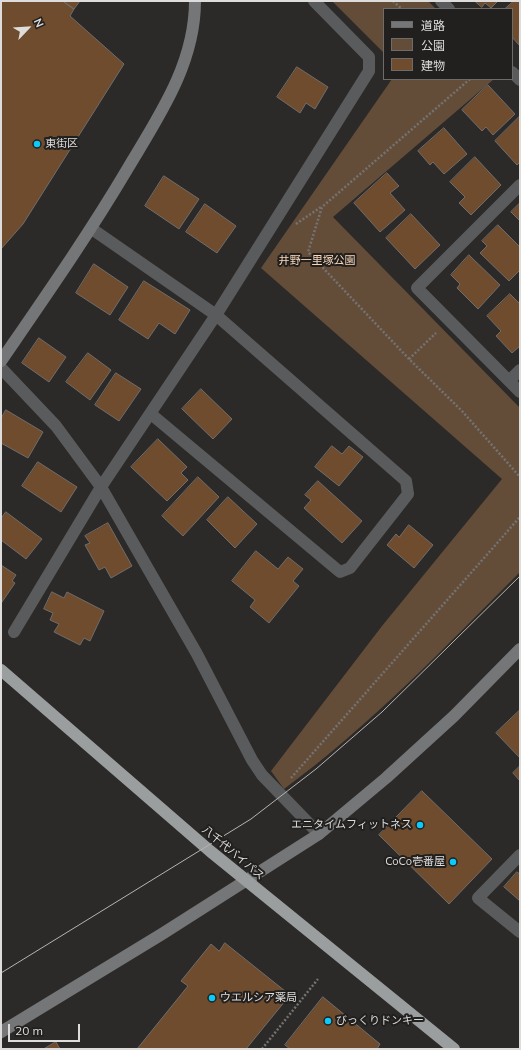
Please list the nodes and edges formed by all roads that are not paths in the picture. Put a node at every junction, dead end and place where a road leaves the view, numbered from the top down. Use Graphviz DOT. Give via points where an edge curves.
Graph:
graph roads {
  1 [pos="195,1"];
  2 [pos="314,1"];
  3 [pos="520,185"];
  4 [pos="92,229"];
  5 [pos="216,315"];
  6 [pos="1,361"];
  7 [pos="1,368"];
  8 [pos="520,370"];
  9 [pos="509,381"];
  10 [pos="520,392"];
  11 [pos="151,414"];
  12 [pos="101,487"];
  13 [pos="14,632"];
  14 [pos="520,649"];
  15 [pos="1,670"];
  16 [pos="319,834"];
  17 [pos="520,855"];
  18 [pos="246,881"];
  19 [pos="520,932"];
  20 [pos="1,1032"];
  21 [pos="454,1049"];
  1 -- 4 [label="street" via="191,37 172,94"];
  2 -- 5 [label="street" via="369,57 369,71"];
  3 -- 9 [label="street" via="417,288"];
  4 -- 5 [label="street"];
  4 -- 6 [label="street"];
  5 -- 11 [label="street"];
  5 -- 11 [label="street" via="406,481 408,494 350,568 340,572"];
  7 -- 12 [label="street" via="56,426"];
  8 -- 9 [label="street"];
  9 -- 10 [label="street"];
  11 -- 12 [label="street"];
  12 -- 13 [label="street"];
  12 -- 16 [label="street" via="197,654 252,760 262,775"];
  14 -- 16 [label="street" via="454,716"];
  15 -- 18 [label="highway, 八千代バイパス"];
  16 -- 18 [label="street"];
  17 -- 19 [label="street" via="478,898"];
  18 -- 20 [label="street"];
  18 -- 21 [label="highway, 八千代バイパス"];
}
